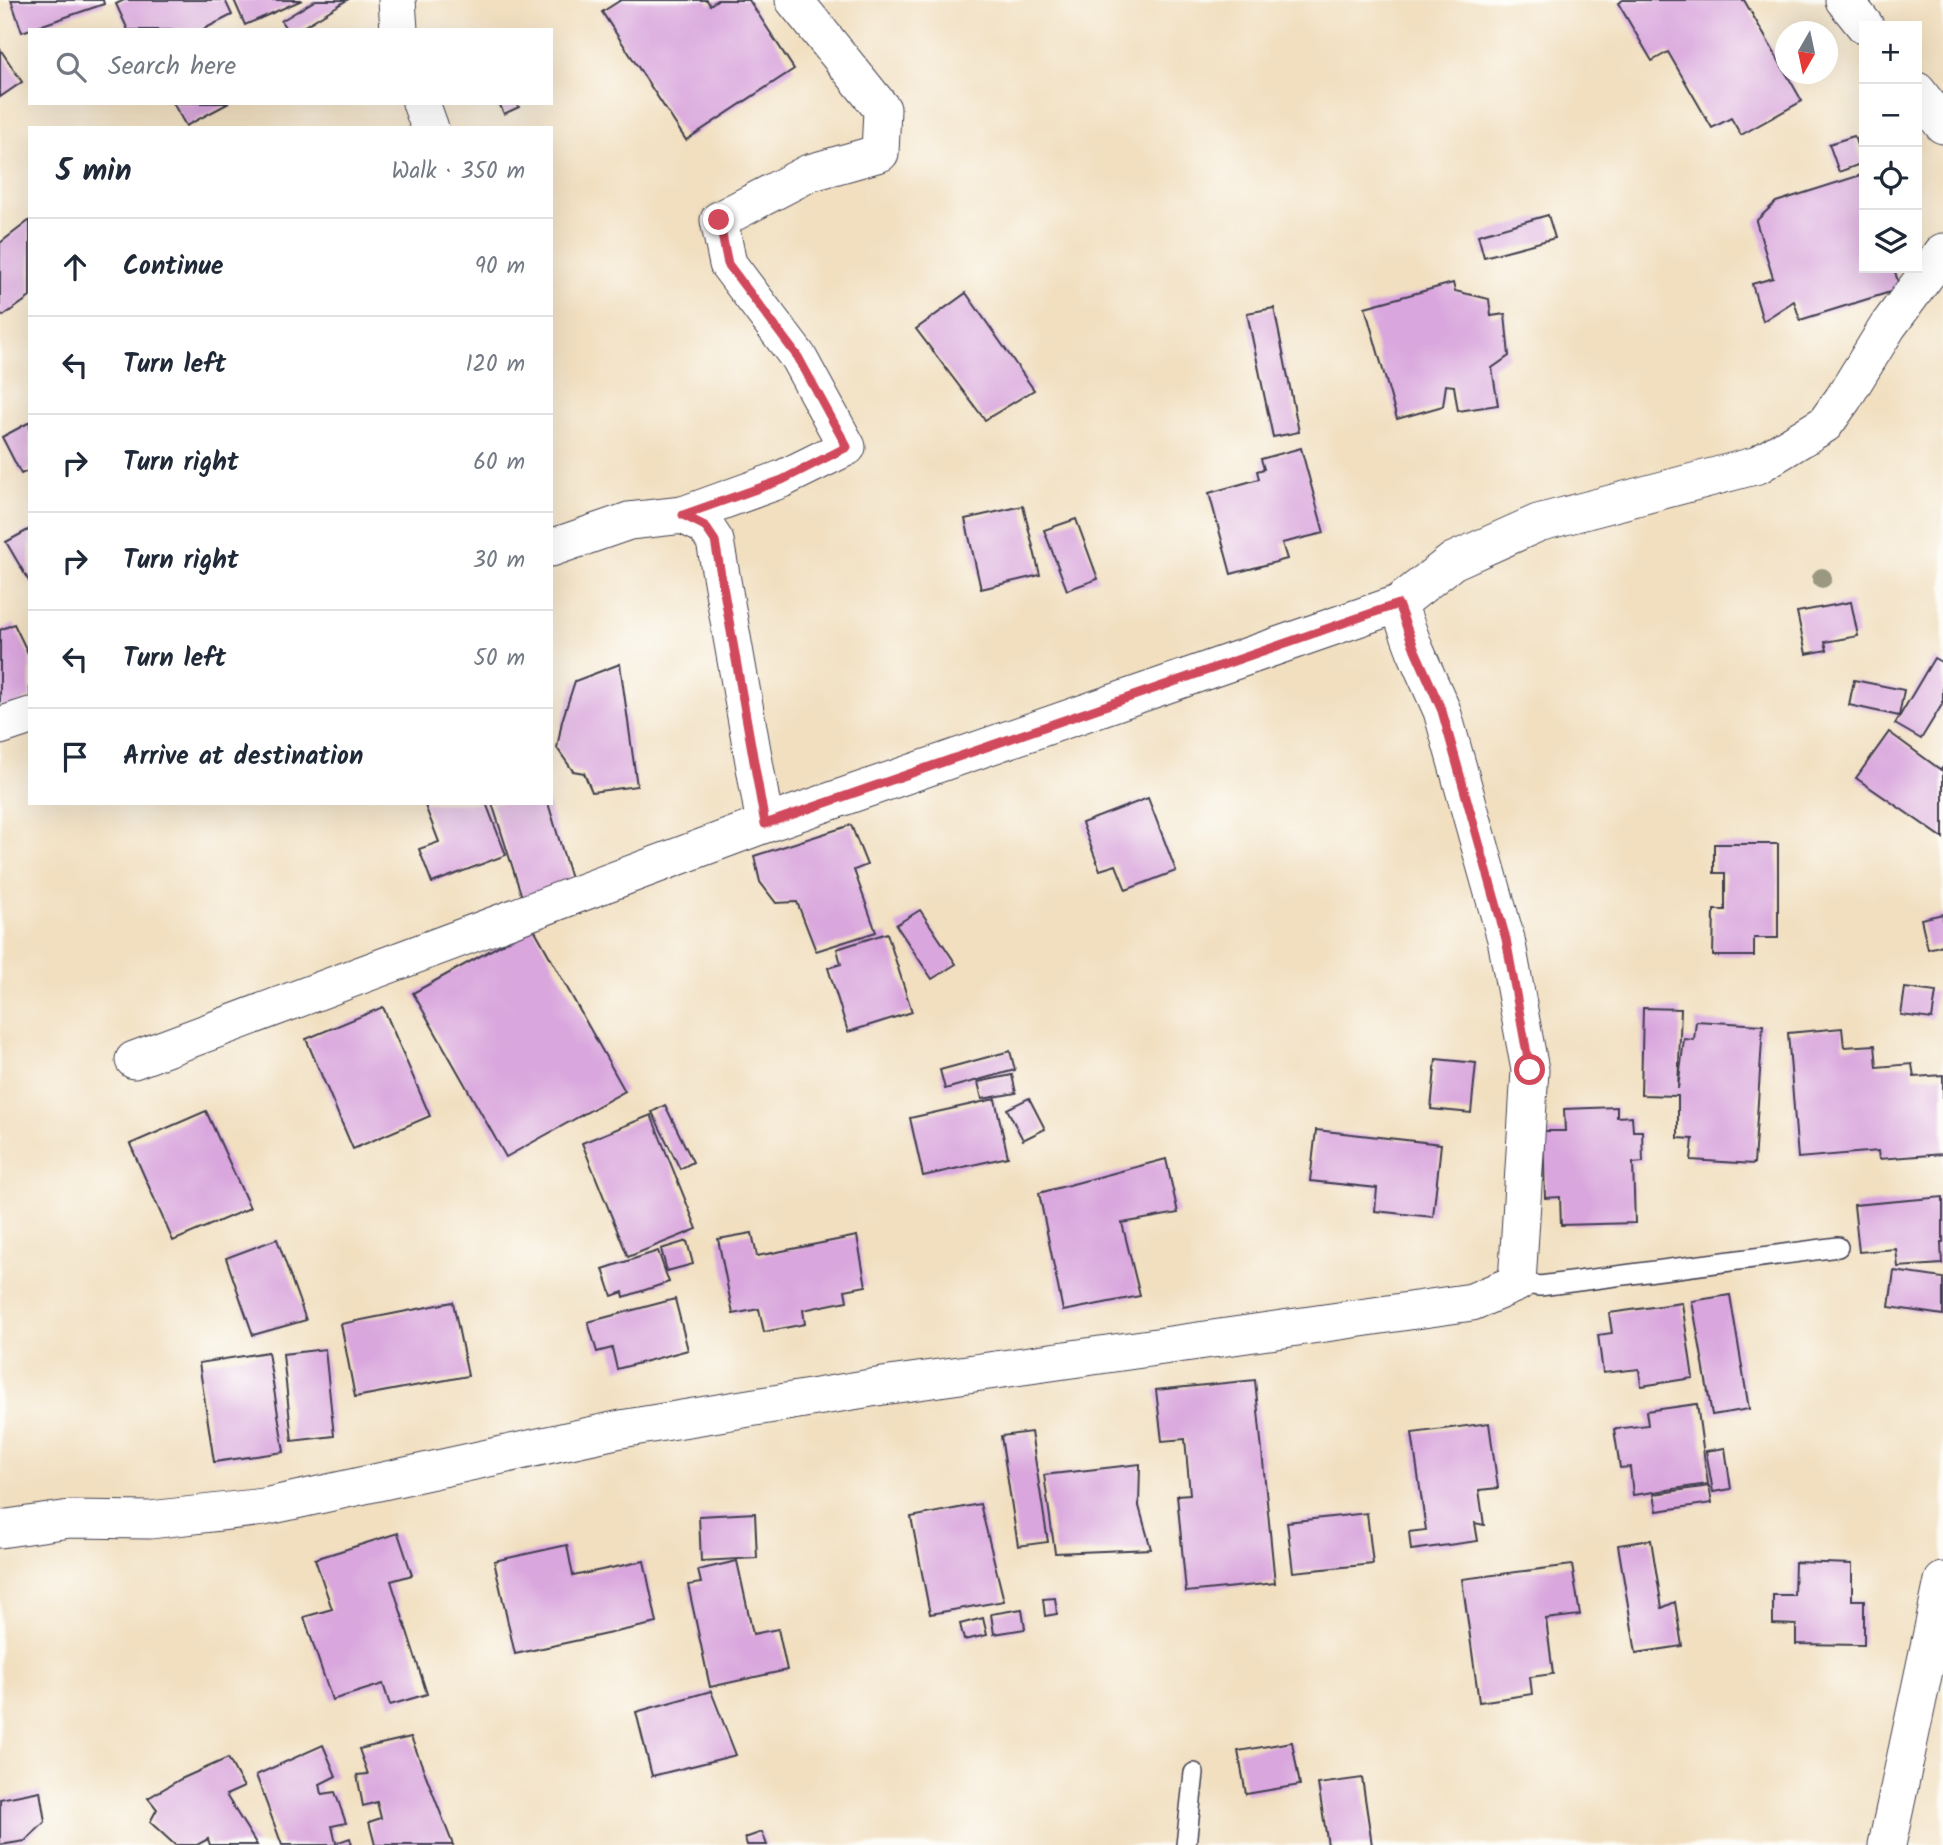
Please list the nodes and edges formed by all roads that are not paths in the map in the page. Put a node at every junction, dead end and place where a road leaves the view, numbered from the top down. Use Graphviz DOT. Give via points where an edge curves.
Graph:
graph roads {
  1 [pos="397,0"];
  2 [pos="794,0"];
  3 [pos="1844,0"];
  4 [pos="1861,21"];
  5 [pos="399,28"];
  6 [pos="1922,98"];
  7 [pos="422,105"];
  8 [pos="1943,125"];
  9 [pos="429,126"];
  10 [pos="1943,252"];
  11 [pos="683,515"];
  12 [pos="553,547"];
  13 [pos="1398,604"];
  14 [pos="28,717"];
  15 [pos="0,726"];
  16 [pos="765,824"];
  17 [pos="134,1060"];
  18 [pos="1839,1247"];
  19 [pos="1517,1283"];
  20 [pos="0,1529"];
  21 [pos="1943,1581"];
  22 [pos="1194,1773"];
  23 [pos="1186,1845"];
  24 [pos="1887,1845"];
  1 -- 5 [label="street"];
  2 -- 11 [label="street" via="882,109 880,153 809,173 719,220 728,264 798,357 847,447 782,480"];
  3 -- 4 [label="street"];
  6 -- 8 [label="street"];
  7 -- 9 [label="street"];
  10 -- 13 [label="street" via="1825,424 1758,465 1538,523 1453,561"];
  11 -- 12 [label="street" via="629,521"];
  11 -- 16 [label="street" via="705,526 715,541"];
  13 -- 16 [label="street"];
  13 -- 19 [label="street" via="1442,711 1506,939 1530,1070"];
  14 -- 15 [label="street"];
  16 -- 17 [label="street"];
  18 -- 19 [label="lane" via="1540,1286"];
  19 -- 20 [label="street" via="1472,1302 883,1386 621,1429 264,1507 150,1520 70,1519"];
  21 -- 24 [label="street"];
  22 -- 23 [label="lane"];
}
